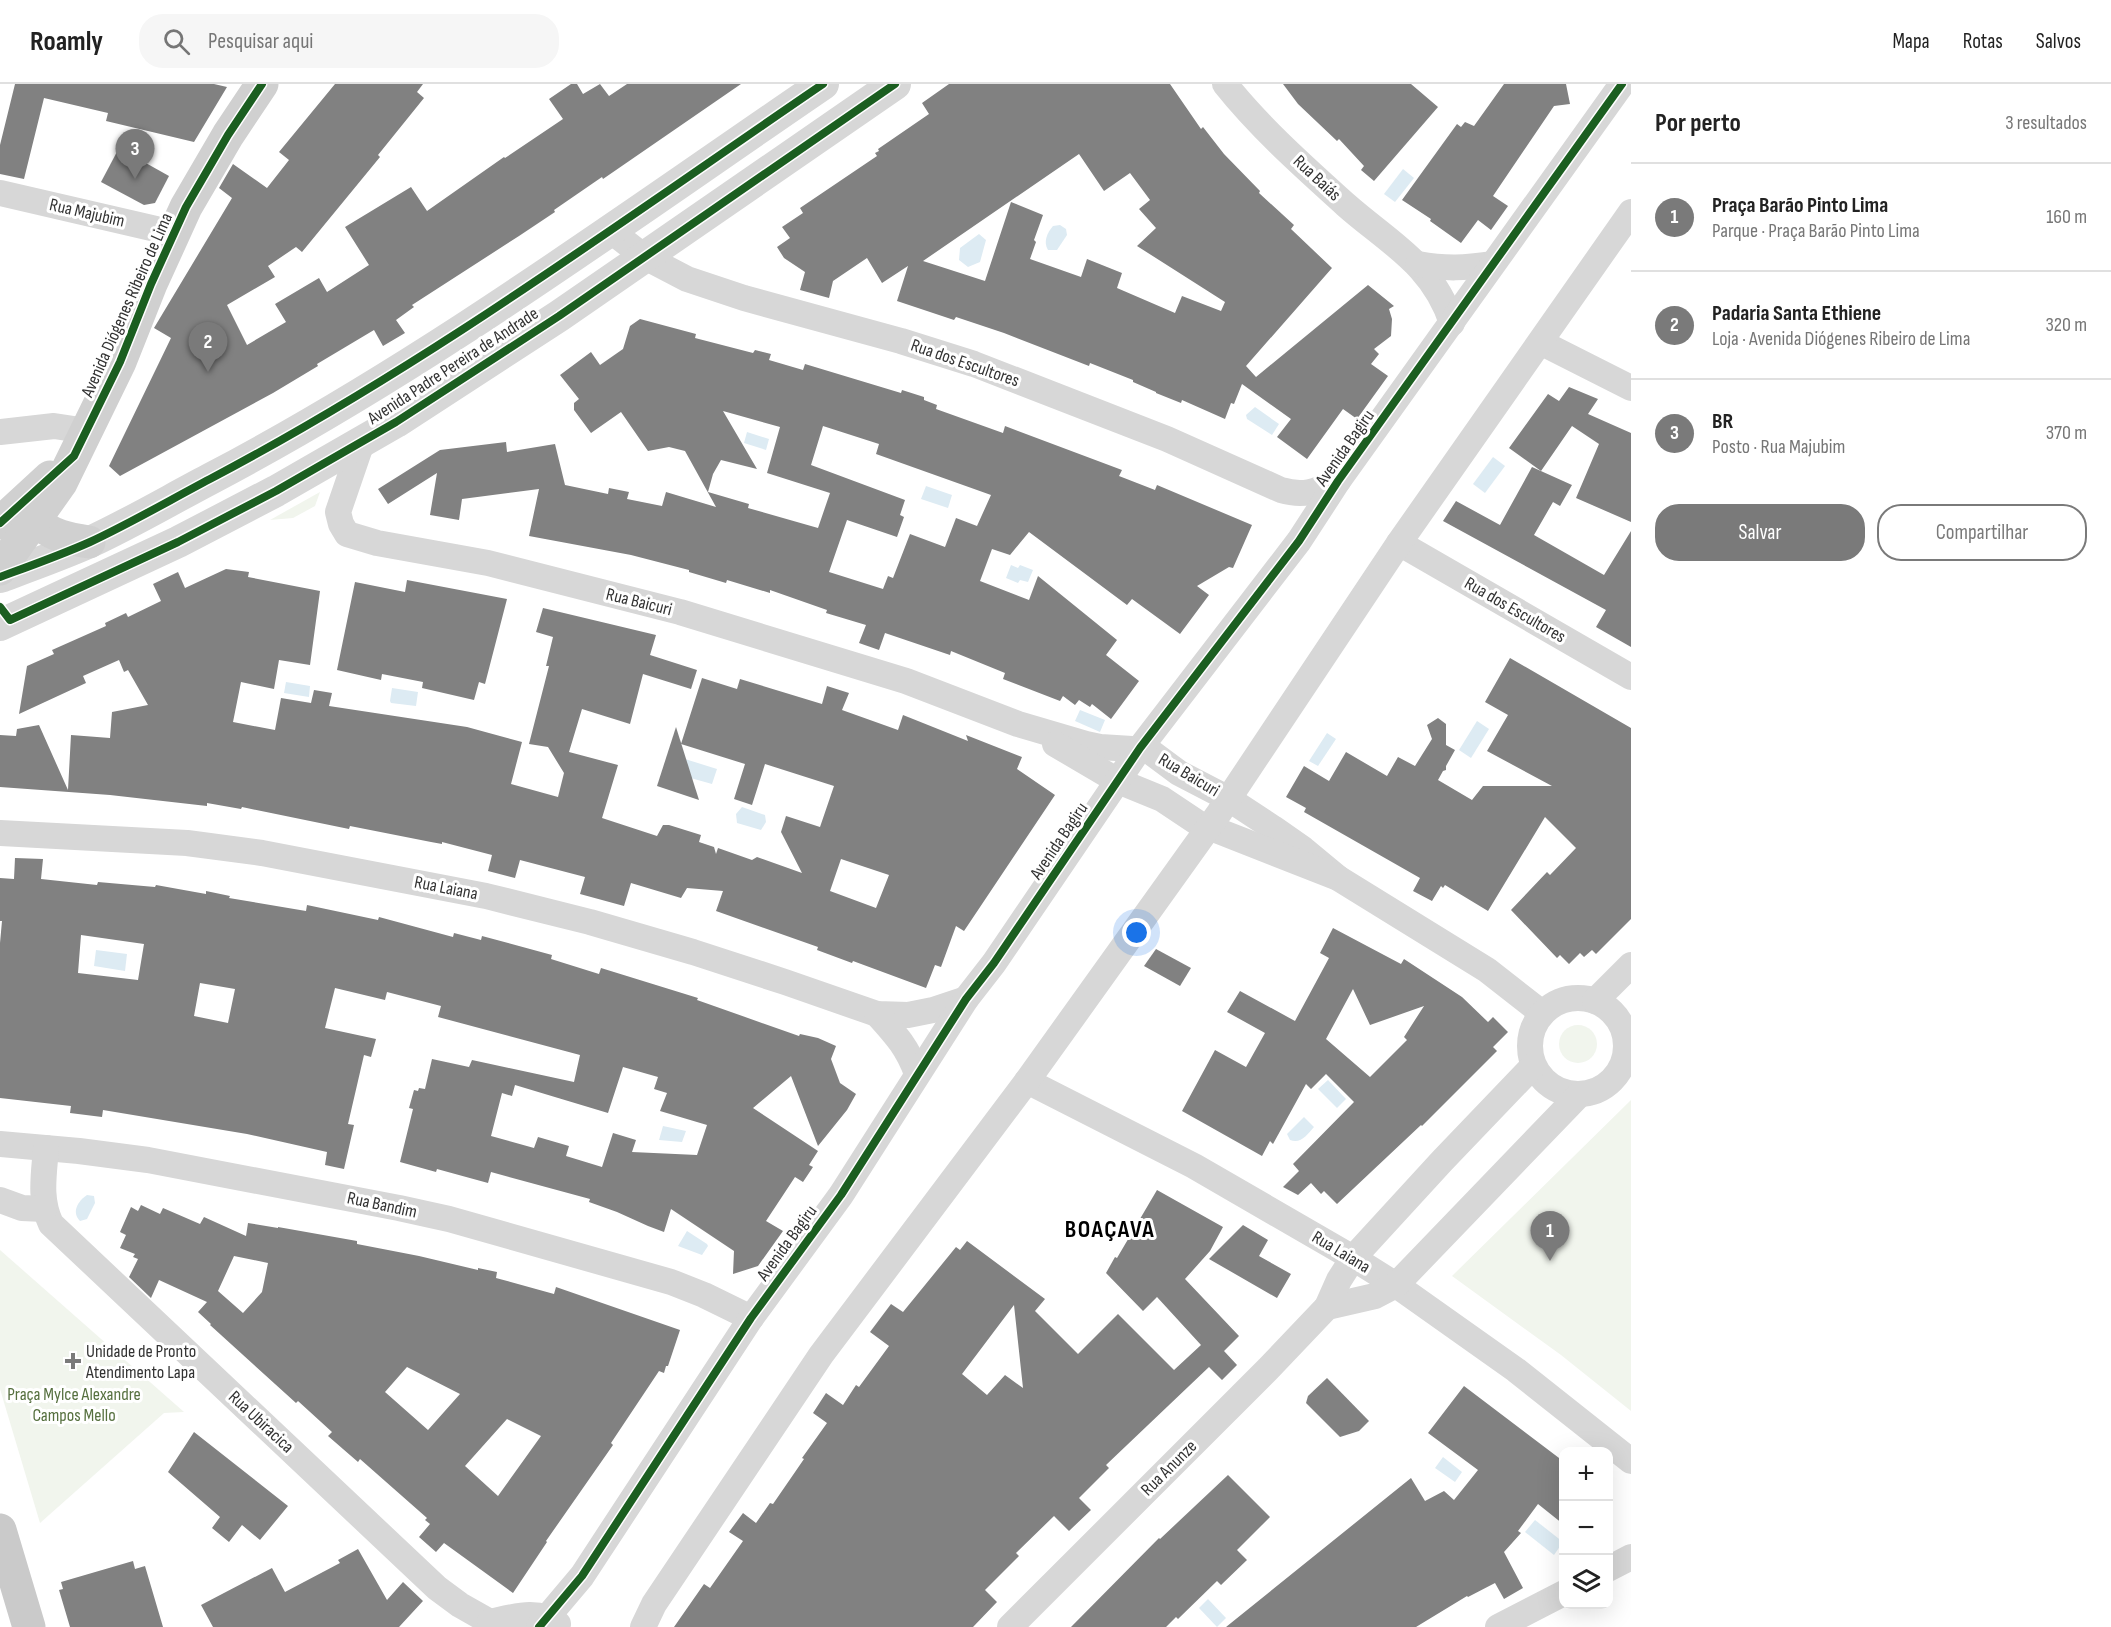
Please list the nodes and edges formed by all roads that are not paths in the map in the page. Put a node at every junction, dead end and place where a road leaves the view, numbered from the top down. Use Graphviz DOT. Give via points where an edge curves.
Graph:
graph roads {
  1 [pos="262,84"];
  2 [pos="823,84"];
  3 [pos="895,84"];
  4 [pos="1225,84"];
  5 [pos="1622,84"];
  6 [pos="0,193"];
  7 [pos="1631,212"];
  8 [pos="610,230"];
  9 [pos="173,233"];
  10 [pos="572,256"];
  11 [pos="643,256"];
  12 [pos="1418,264"];
  13 [pos="1492,264"];
  14 [pos="536,282"];
  15 [pos="594,291"];
  16 [pos="559,316"];
  17 [pos="1452,323"];
  18 [pos="1542,343"];
  19 [pos="1631,388"];
  20 [pos="0,432"];
  21 [pos="362,442"];
  22 [pos="81,443"];
  23 [pos="1338,481"];
  24 [pos="1281,490"];
  25 [pos="171,500"];
  26 [pos="140,516"];
  27 [pos="36,520"];
  28 [pos="0,523"];
  29 [pos="191,535"];
  30 [pos="1302,537"];
  31 [pos="89,542"];
  32 [pos="1399,543"];
  33 [pos="156,553"];
  34 [pos="0,569"];
  35 [pos="0,577"];
  36 [pos="0,625"];
  37 [pos="1631,677"];
  38 [pos="1018,724"];
  39 [pos="1140,748"];
  40 [pos="1118,781"];
  41 [pos="1229,799"];
  42 [pos="1209,827"];
  43 [pos="0,832"];
  44 [pos="1338,878"];
  45 [pos="1631,965"];
  46 [pos="966,999"];
  47 [pos="1595,1001"];
  48 [pos="1542,1013"];
  49 [pos="877,1014"];
  50 [pos="1628,1043"];
  51 [pos="1533,1066"];
  52 [pos="917,1074"];
  53 [pos="1027,1081"];
  54 [pos="1579,1095"];
  55 [pos="0,1144"];
  56 [pos="46,1148"];
  57 [pos="0,1200"];
  58 [pos="44,1209"];
  59 [pos="1353,1258"];
  60 [pos="1396,1285"];
  61 [pos="1327,1307"];
  62 [pos="751,1318"];
  63 [pos="1631,1461"];
  64 [pos="0,1530"];
  65 [pos="1631,1557"];
  66 [pos="1613,1566"];
  67 [pos="1559,1595"];
  68 [pos="550,1624"];
  69 [pos="494,1625"];
  70 [pos="29,1627"];
  71 [pos="643,1627"];
  72 [pos="1010,1627"];
  73 [pos="1498,1627"];
  1 -- 9 [label="main road, Avenida Diógenes Ribeiro de Lima" via="217,153"];
  2 -- 8 [label="street, Avenida Padre Pereira de Andrade"];
  3 -- 11 [label="street, Avenida Padre Pereira de Andrade"];
  4 -- 12 [label="street, Rua Baiás" via="1288,152"];
  5 -- 13 [label="street, Avenida Bagiru"];
  6 -- 9 [label="street, Rua Majubim"];
  7 -- 18 [label="street"];
  8 -- 10 [label="street, Avenida Padre Pereira de Andrade"];
  8 -- 11 [label="street"];
  9 -- 22 [label="main road, Avenida Diógenes Ribeiro de Lima" via="120,362"];
  10 -- 14 [label="street, Avenida Padre Pereira de Andrade"];
  10 -- 15 [label="street" via="576,279"];
  11 -- 15 [label="street, Avenida Padre Pereira de Andrade"];
  11 -- 24 [label="street, Rua dos Escultores" via="716,289 901,341 1005,376"];
  12 -- 13 [label="street" via="1463,269"];
  12 -- 17 [label="street, Rua Baiás" via="1439,291"];
  13 -- 17 [label="street, Avenida Bagiru"];
  14 -- 16 [label="street" via="556,293"];
  14 -- 25 [label="street, Avenida Padre Pereira de Andrade" via="339,408"];
  15 -- 16 [label="street, Avenida Padre Pereira de Andrade"];
  16 -- 21 [label="street, Avenida Padre Pereira de Andrade"];
  17 -- 23 [label="street, Avenida Bagiru"];
  18 -- 19 [label="street"];
  18 -- 32 [label="street"];
  20 -- 22 [label="street" via="54,426"];
  21 -- 29 [label="street, Avenida Padre Pereira de Andrade"];
  21 -- 38 [label="street, Rua Baicuri" via="338,512 347,534 488,563 680,612 906,681"];
  22 -- 27 [label="main road, Avenida Diógenes Ribeiro de Lima"];
  22 -- 28 [label="main road, Avenida Diógenes Ribeiro de Lima"];
  23 -- 24 [label="street, Rua dos Escultores" via="1305,493"];
  23 -- 30 [label="street, Avenida Bagiru"];
  24 -- 30 [label="street" via="1294,504"];
  25 -- 26 [label="street, Avenida Padre Pereira de Andrade"];
  25 -- 29 [label="street" via="168,516 181,532"];
  26 -- 31 [label="street, Avenida Padre Pereira de Andrade"];
  26 -- 33 [label="street" via="150,518 161,532"];
  27 -- 31 [label="main road" via="55,534"];
  27 -- 34 [label="main road, Avenida Diógenes Ribeiro de Lima"];
  29 -- 33 [label="street, Avenida Padre Pereira de Andrade"];
  30 -- 39 [label="street, Avenida Bagiru"];
  31 -- 35 [label="street, Avenida Padre Pereira de Andrade"];
  32 -- 37 [label="street, Rua dos Escultores"];
  32 -- 41 [label="street"];
  33 -- 36 [label="street, Avenida Padre Pereira de Andrade"];
  38 -- 39 [label="street, Rua Baicuri" via="1100,747"];
  38 -- 40 [label="street, Rua Baicuri"];
  39 -- 40 [label="street, Avenida Bagiru"];
  39 -- 41 [label="street, Rua Baicuri"];
  40 -- 42 [label="street, Rua Baicuri" via="1162,799 1188,818"];
  40 -- 46 [label="street, Avenida Bagiru"];
  41 -- 42 [label="street"];
  41 -- 44 [label="street, Rua Baicuri"];
  42 -- 44 [label="street, Rua Baicuri"];
  42 -- 53 [label="street"];
  43 -- 49 [label="street, Rua Laiana" via="187,843 262,853 486,896 693,952"];
  44 -- 48 [label="street, Rua Baicuri" via="1487,970"];
  45 -- 47 [label="street"];
  46 -- 49 [label="street, Rua Laiana" via="908,1015"];
  46 -- 52 [label="street, Avenida Bagiru"];
  47 -- 48 [label="street" via="1577,998 1558,1002"];
  47 -- 50 [label="street" via="1611,1011"];
  48 -- 51 [label="street" via="1532,1029 1529,1047"];
  49 -- 52 [label="street, Rua Laiana" via="901,1040"];
  50 -- 54 [label="street" via="1623,1064 1613,1080 1597,1091"];
  51 -- 54 [label="street" via="1544,1081 1560,1092"];
  51 -- 59 [label="street, Rua Anunze"];
  52 -- 62 [label="street, Avenida Bagiru" via="841,1195"];
  53 -- 59 [label="street, Rua Laiana" via="1194,1166"];
  53 -- 71 [label="street" via="821,1355 654,1604"];
  54 -- 60 [label="street"];
  55 -- 56 [label="street, Rua Bandim"];
  56 -- 58 [label="street"];
  56 -- 62 [label="street, Rua Bandim" via="181,1166 449,1219 670,1282"];
  57 -- 58 [label="street" via="22,1208"];
  58 -- 69 [label="street, Rua Ubiracica" via="66,1240 437,1588"];
  59 -- 60 [label="street, Rua Laiana"];
  59 -- 61 [label="street, Rua Anunze"];
  60 -- 61 [label="street" via="1375,1296"];
  60 -- 63 [label="street, Rua Laiana" via="1516,1370"];
  61 -- 72 [label="street, Rua Anunze"];
  62 -- 68 [label="street, Avenida Bagiru"];
  64 -- 70 [label="main road"];
  65 -- 66 [label="street"];
  67 -- 73 [label="street"];
  68 -- 69 [label="street, Rua Ubiracica" via="524,1615"];
}
